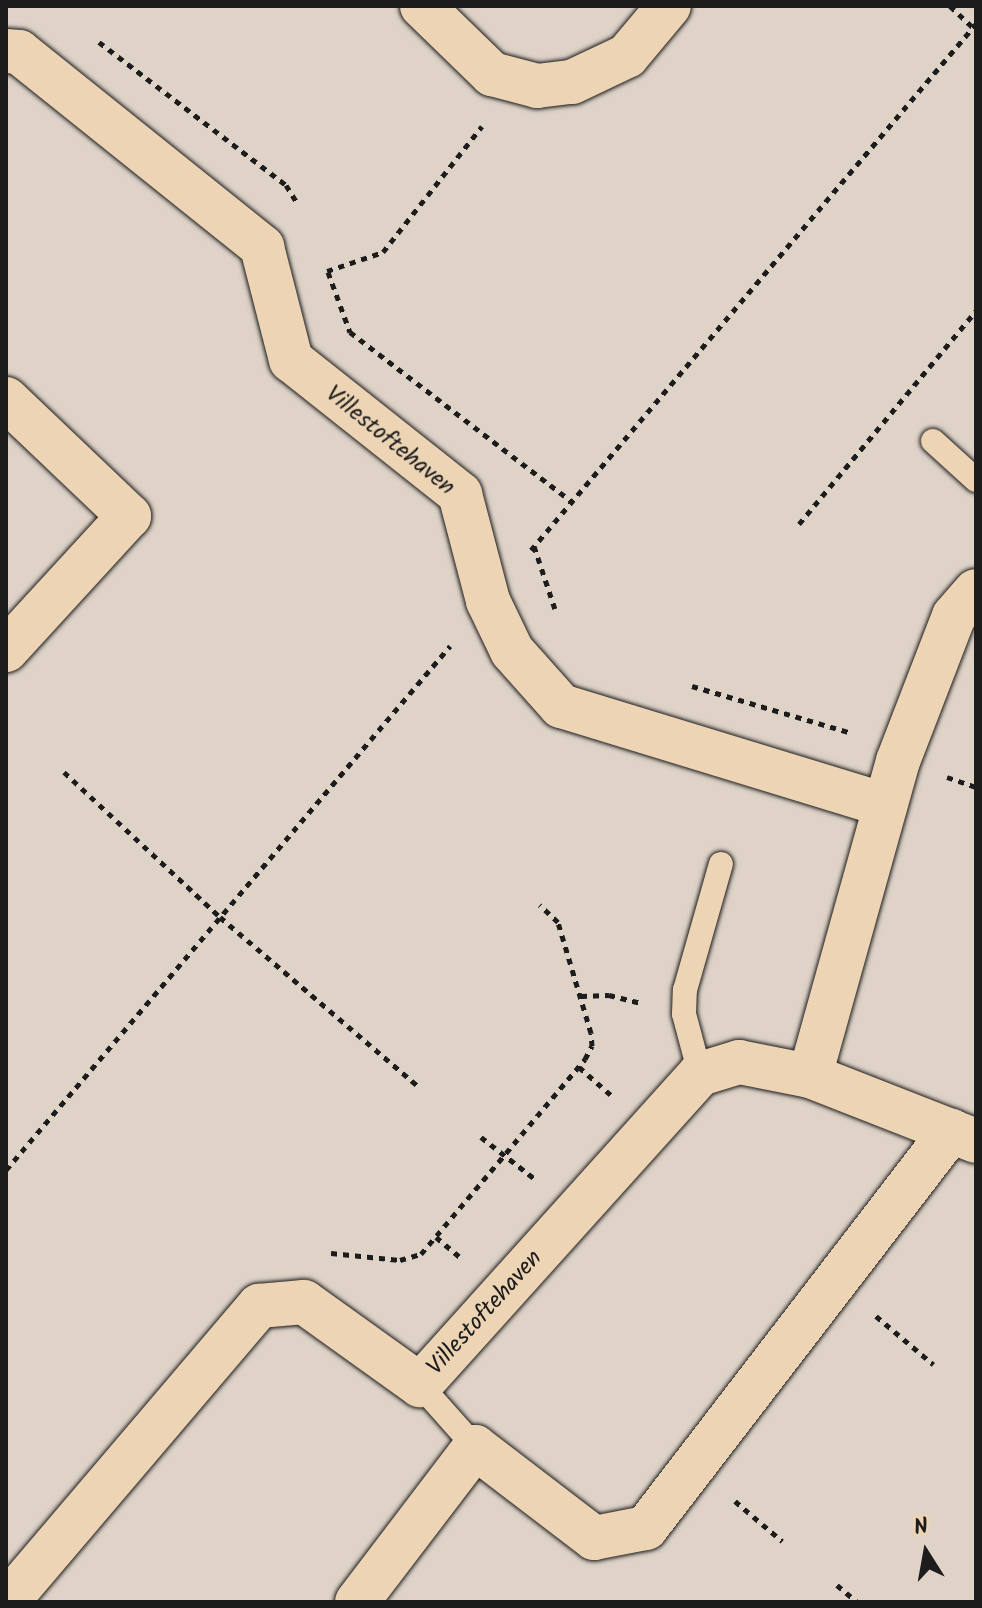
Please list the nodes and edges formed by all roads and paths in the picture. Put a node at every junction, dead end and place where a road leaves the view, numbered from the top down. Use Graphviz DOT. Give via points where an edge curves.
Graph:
graph roads {
  1 [pos="422,6"];
  2 [pos="669,6"];
  3 [pos="950,6"];
  4 [pos="976,30"];
  5 [pos="6,51"];
  6 [pos="517,81"];
  7 [pos="327,271"];
  8 [pos="976,311"];
  9 [pos="6,399"];
  10 [pos="933,441"];
  11 [pos="976,480"];
  12 [pos="799,524"];
  13 [pos="534,546"];
  14 [pos="976,591"];
  15 [pos="558,616"];
  16 [pos="6,650"];
  17 [pos="686,684"];
  18 [pos="898,761"];
  19 [pos="64,772"];
  20 [pos="885,805"];
  21 [pos="721,864"];
  22 [pos="540,905"];
  23 [pos="581,996"];
  24 [pos="684,1014"];
  25 [pos="700,1074"];
  26 [pos="810,1076"];
  27 [pos="418,1086"];
  28 [pos="964,1136"];
  29 [pos="481,1137"];
  30 [pos="506,1156"];
  31 [pos="577,1211"];
  32 [pos="325,1253"];
  33 [pos="835,1281"];
  34 [pos="933,1364"];
  35 [pos="420,1385"];
  36 [pos="475,1447"];
  37 [pos="694,1466"];
  38 [pos="782,1541"];
  39 [pos="837,1585"];
  40 [pos="7,1602"];
  41 [pos="357,1602"];
  42 [pos="857,1602"];
  1 -- 6 [label="street" via="492,74"];
  2 -- 6 [label="street" via="627,56 572,82 537,86"];
  3 -- 4 [label="path"];
  5 -- 20 [label="street, Villestoftehaven" via="19,52 262,247 291,360 460,494 488,601 512,651 561,706"];
  6 -- 7 [label="path" via="383,252"];
  8 -- 12 [label="path"];
  9 -- 16 [label="street" via="129,516"];
  10 -- 11 [label="lane"];
  13 -- 15 [label="path"];
  14 -- 18 [label="street" via="954,616"];
  17 -- 18 [label="path" via="861,735"];
  18 -- 20 [label="street"];
  19 -- 27 [label="path" via="220,917"];
  20 -- 26 [label="street"];
  21 -- 24 [label="lane" via="685,990"];
  22 -- 23 [label="path" via="558,922"];
  23 -- 24 [label="path" via="609,995"];
  23 -- 30 [label="path" via="592,1046"];
  24 -- 25 [label="lane"];
  25 -- 26 [label="street" via="739,1062"];
  25 -- 31 [label="street, Villestoftehaven"];
  26 -- 28 [label="street"];
  28 -- 33 [label="street"];
  29 -- 30 [label="path"];
  30 -- 31 [label="path"];
  30 -- 32 [label="path" via="421,1254 400,1260"];
  31 -- 35 [label="street, Villestoftehaven"];
  33 -- 34 [label="path"];
  33 -- 37 [label="street"];
  35 -- 36 [label="lane"];
  35 -- 40 [label="street, Villestoftehaven" via="304,1302 259,1306"];
  36 -- 37 [label="street" via="594,1538 646,1528"];
  36 -- 41 [label="street"];
  37 -- 38 [label="path"];
  39 -- 42 [label="path"];
}
